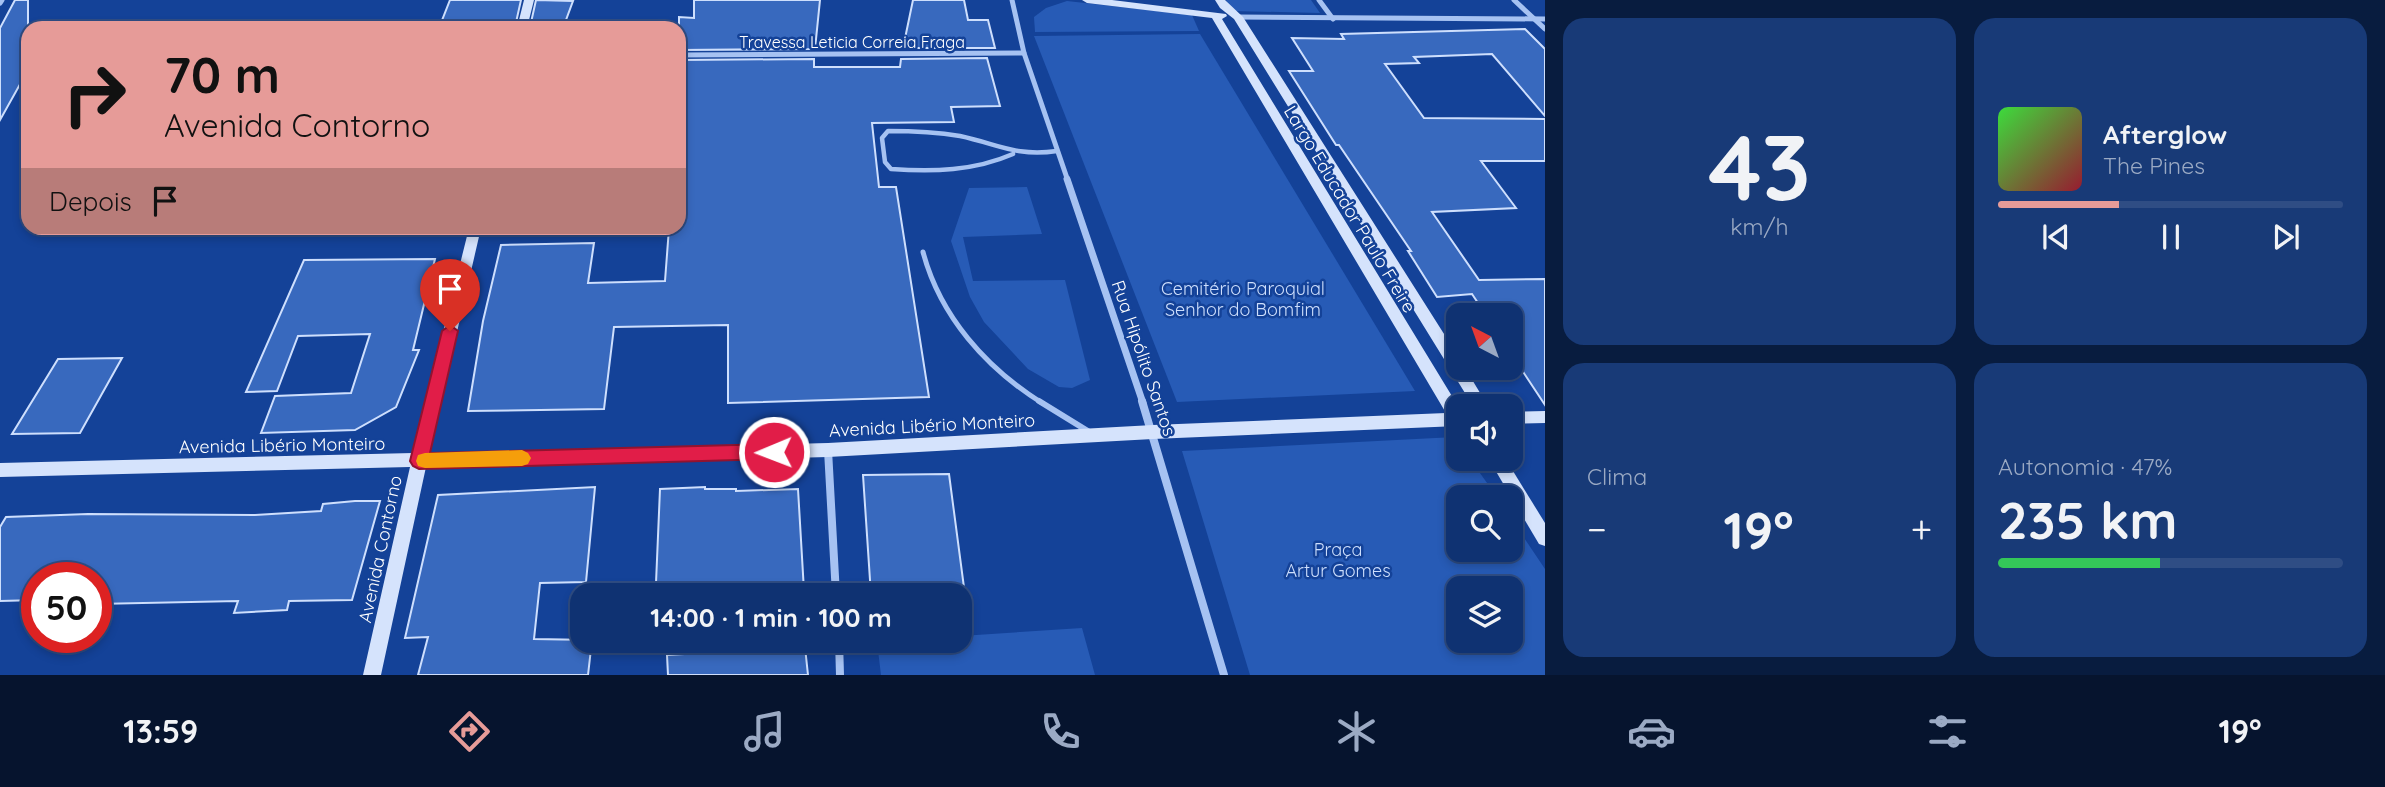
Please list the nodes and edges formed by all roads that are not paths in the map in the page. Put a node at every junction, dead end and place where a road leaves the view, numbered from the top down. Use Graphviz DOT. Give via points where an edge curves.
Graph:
graph roads {
  1 [pos="529,0"];
  2 [pos="1012,0"];
  3 [pos="1087,0"];
  4 [pos="1319,0"];
  5 [pos="1514,0"];
  6 [pos="1219,7"];
  7 [pos="1238,17"];
  8 [pos="1334,19"];
  9 [pos="1534,19"];
  10 [pos="1545,19"];
  11 [pos="524,21"];
  12 [pos="1545,29"];
  13 [pos="1024,54"];
  14 [pos="686,55"];
  15 [pos="1057,151"];
  16 [pos="1013,154"];
  17 [pos="473,235"];
  18 [pos="923,252"];
  19 [pos="1474,394"];
  20 [pos="1446,400"];
  21 [pos="1545,417"];
  22 [pos="1523,418"];
  23 [pos="1446,419"];
  24 [pos="1153,432"];
  25 [pos="1096,436"];
  26 [pos="828,450"];
  27 [pos="419,461"];
  28 [pos="0,470"];
  29 [pos="1504,471"];
  30 [pos="1545,538"];
  31 [pos="835,583"];
  32 [pos="839,653"];
  33 [pos="372,675"];
  34 [pos="840,675"];
  35 [pos="1224,675"];
  1 -- 11 [label="main road"];
  2 -- 13 [label="street, Rua Hipólito Santos"];
  3 -- 6 [label="main road"];
  4 -- 8 [label="street"];
  5 -- 9 [label="street"];
  6 -- 7 [label="main road"];
  6 -- 20 [label="main road, Largo Educador Paulo Freire"];
  7 -- 8 [label="street"];
  7 -- 19 [label="main road, Largo Educador Paulo Freire"];
  8 -- 9 [label="street"];
  9 -- 10 [label="street"];
  9 -- 12 [label="street"];
  13 -- 14 [label="street, Travessa Leticia Correia Fraga"];
  13 -- 15 [label="street, Rua Hipólito Santos"];
  15 -- 16 [label="lane"];
  15 -- 24 [label="street, Rua Hipólito Santos"];
  16 -- 16 [label="lane" via="946,135 888,131 882,138 885,162 891,169 981,165"];
  17 -- 27 [label="main road, Avenida Contorno"];
  18 -- 25 [label="lane" via="930,278 977,350 1012,384"];
  21 -- 22 [label="main road"];
  23 -- 24 [label="main road"];
  24 -- 25 [label="main road, Avenida Libério Monteiro"];
  24 -- 35 [label="street, Rua Hipólito Santos"];
  25 -- 26 [label="main road, Avenida Libério Monteiro"];
  26 -- 27 [label="main road, Avenida Libério Monteiro"];
  26 -- 31 [label="street"];
  27 -- 28 [label="main road, Avenida Libério Monteiro"];
  27 -- 33 [label="main road, Avenida Contorno"];
  29 -- 30 [label="main road"];
  32 -- 34 [label="street"];
}
